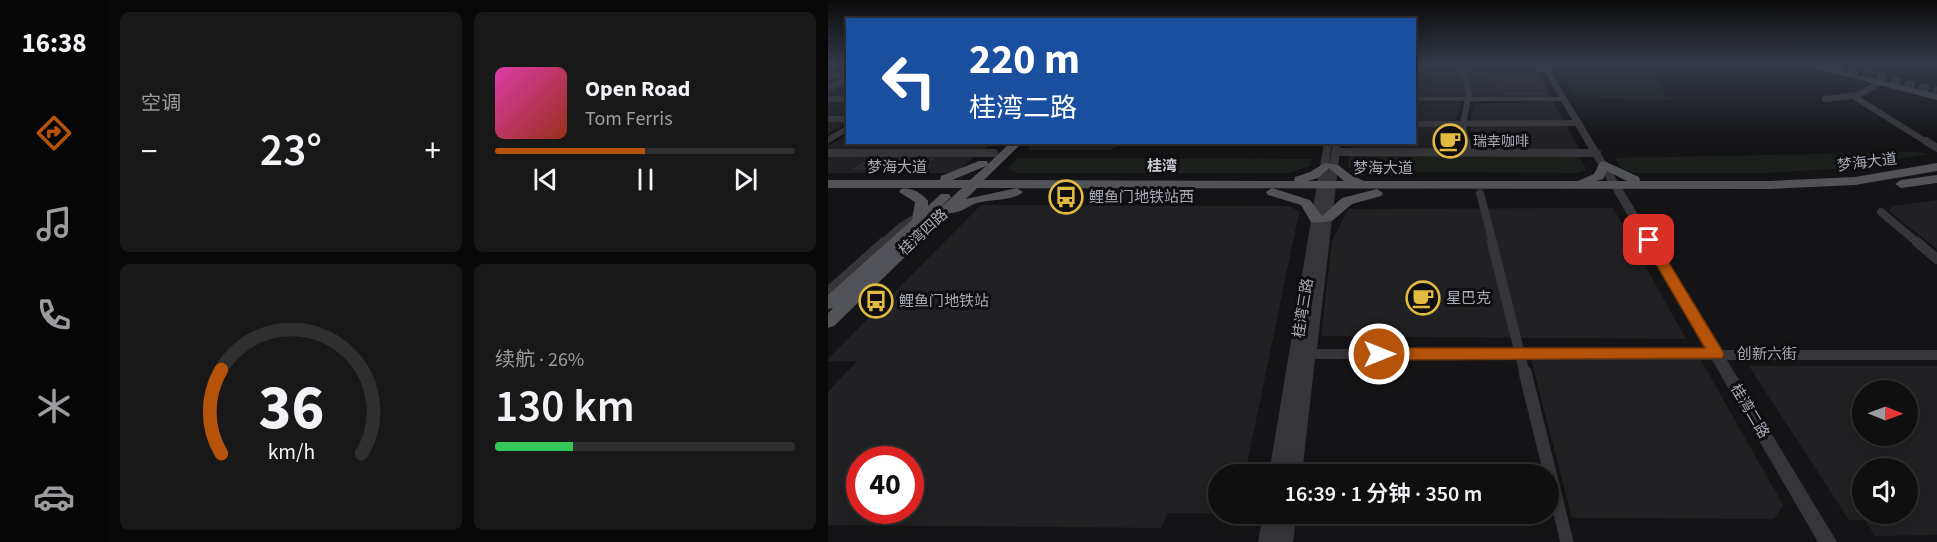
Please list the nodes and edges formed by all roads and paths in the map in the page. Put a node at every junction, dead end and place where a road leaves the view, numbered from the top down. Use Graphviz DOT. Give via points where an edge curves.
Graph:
graph roads {
  1 [pos="1466,89"];
  2 [pos="1558,89"];
  3 [pos="1870,89"];
  4 [pos="1912,89"];
  5 [pos="1915,89"];
  6 [pos="1937,95"];
  7 [pos="1853,96"];
  8 [pos="828,99"];
  9 [pos="846,99"];
  10 [pos="1416,99"];
  11 [pos="1468,99"];
  12 [pos="1564,99"];
  13 [pos="1825,99"];
  14 [pos="828,119"];
  15 [pos="846,119"];
  16 [pos="1579,123"];
  17 [pos="1416,124"];
  18 [pos="1463,124"];
  19 [pos="846,129"];
  20 [pos="828,140"];
  21 [pos="1005,144"];
  22 [pos="1015,144"];
  23 [pos="1334,146"];
  24 [pos="1937,148"];
  25 [pos="828,153"];
  26 [pos="1468,153"];
  27 [pos="1597,153"];
  28 [pos="995,158"];
  29 [pos="983,163"];
  30 [pos="1604,164"];
  31 [pos="1329,166"];
  32 [pos="1937,167"];
  33 [pos="1937,179"];
  34 [pos="828,184"];
  35 [pos="1570,184"];
  36 [pos="1664,184"];
  37 [pos="910,188"];
  38 [pos="962,188"];
  39 [pos="1018,188"];
  40 [pos="1274,188"];
  41 [pos="1326,188"];
  42 [pos="1377,188"];
  43 [pos="1618,188"];
  44 [pos="828,192"];
  45 [pos="1480,192"];
  46 [pos="1881,212"];
  47 [pos="926,217"];
  48 [pos="1322,219"];
  49 [pos="891,254"];
  50 [pos="1937,259"];
  51 [pos="828,292"];
  52 [pos="828,304"];
  53 [pos="828,322"];
  54 [pos="1309,354"];
  55 [pos="1520,354"];
  56 [pos="1937,355"];
  57 [pos="1718,358"];
  58 [pos="1296,398"];
  59 [pos="1280,464"];
  60 [pos="1293,464"];
  61 [pos="1270,524"];
  62 [pos="1286,524"];
  63 [pos="1268,542"];
  64 [pos="1284,542"];
  65 [pos="1567,542"];
  66 [pos="1828,542"];
  1 -- 11 [label="street"];
  2 -- 12 [label="street, 桂湾二路"];
  3 -- 7 [label="street"];
  4 -- 6 [label="main road"];
  5 -- 6 [label="main road"];
  7 -- 13 [label="street"];
  7 -- 24 [label="street"];
  8 -- 9 [label="street"];
  10 -- 11 [label="street"];
  11 -- 12 [label="street"];
  11 -- 18 [label="street"];
  12 -- 16 [label="street, 桂湾二路"];
  14 -- 15 [label="street"];
  16 -- 18 [label="street"];
  16 -- 27 [label="street, 桂湾二路"];
  17 -- 18 [label="street"];
  18 -- 26 [label="street"];
  19 -- 20 [label="street"];
  21 -- 28 [label="main road, 桂湾四路"];
  22 -- 28 [label="main road, 桂湾四路"];
  23 -- 26 [label="street"];
  23 -- 31 [label="street, 桂湾三路"];
  25 -- 28 [label="street"];
  26 -- 27 [label="street"];
  27 -- 30 [label="street, 桂湾二路"];
  28 -- 29 [label="main road, 桂湾四路"];
  28 -- 38 [label="main road, 桂湾四路"];
  28 -- 39 [label="main road" via="996,176"];
  29 -- 37 [label="main road" via="946,179"];
  29 -- 38 [label="main road, 桂湾四路"];
  30 -- 35 [label="main road" via="1602,173 1595,178"];
  30 -- 36 [label="main road" via="1626,177"];
  30 -- 43 [label="street, 桂湾二路"];
  31 -- 40 [label="main road" via="1308,178"];
  31 -- 41 [label="street, 桂湾三路"];
  31 -- 42 [label="main road" via="1347,178"];
  32 -- 36 [label="main road, 梦海大道" via="1829,182"];
  33 -- 43 [label="main road, 梦海大道" via="1834,191"];
  34 -- 37 [label="main road, 梦海大道"];
  35 -- 42 [label="main road, 梦海大道"];
  35 -- 43 [label="main road, 梦海大道"];
  36 -- 43 [label="main road, 梦海大道"];
  37 -- 38 [label="main road, 梦海大道"];
  37 -- 44 [label="main road, 梦海大道"];
  37 -- 47 [label="main road" via="921,199"];
  38 -- 39 [label="main road, 梦海大道"];
  38 -- 47 [label="main road, 桂湾四路"];
  39 -- 40 [label="main road, 梦海大道"];
  39 -- 47 [label="main road"];
  40 -- 41 [label="main road, 梦海大道"];
  40 -- 48 [label="main road" via="1303,201"];
  41 -- 42 [label="main road, 梦海大道"];
  41 -- 48 [label="street, 桂湾三路"];
  42 -- 45 [label="main road, 梦海大道"];
  42 -- 48 [label="main road" via="1351,199"];
  43 -- 45 [label="main road, 梦海大道"];
  43 -- 57 [label="street, 桂湾二路"];
  45 -- 55 [label="street"];
  46 -- 50 [label="street"];
  47 -- 49 [label="main road, 桂湾四路"];
  47 -- 51 [label="street" via="902,226"];
  48 -- 54 [label="street, 桂湾三路"];
  48 -- 58 [label="street, 桂湾三路"];
  49 -- 52 [label="main road, 桂湾四路"];
  49 -- 53 [label="main road, 桂湾四路"];
  54 -- 55 [label="street, 创新六街"];
  54 -- 58 [label="street, 桂湾三路"];
  55 -- 57 [label="street, 创新六街"];
  55 -- 65 [label="street"];
  56 -- 57 [label="street, 创新六街"];
  57 -- 66 [label="street, 桂湾二路"];
  58 -- 59 [label="street, 桂湾三路"];
  58 -- 60 [label="street, 桂湾三路"];
  61 -- 63 [label="street"];
  62 -- 64 [label="street"];
}
